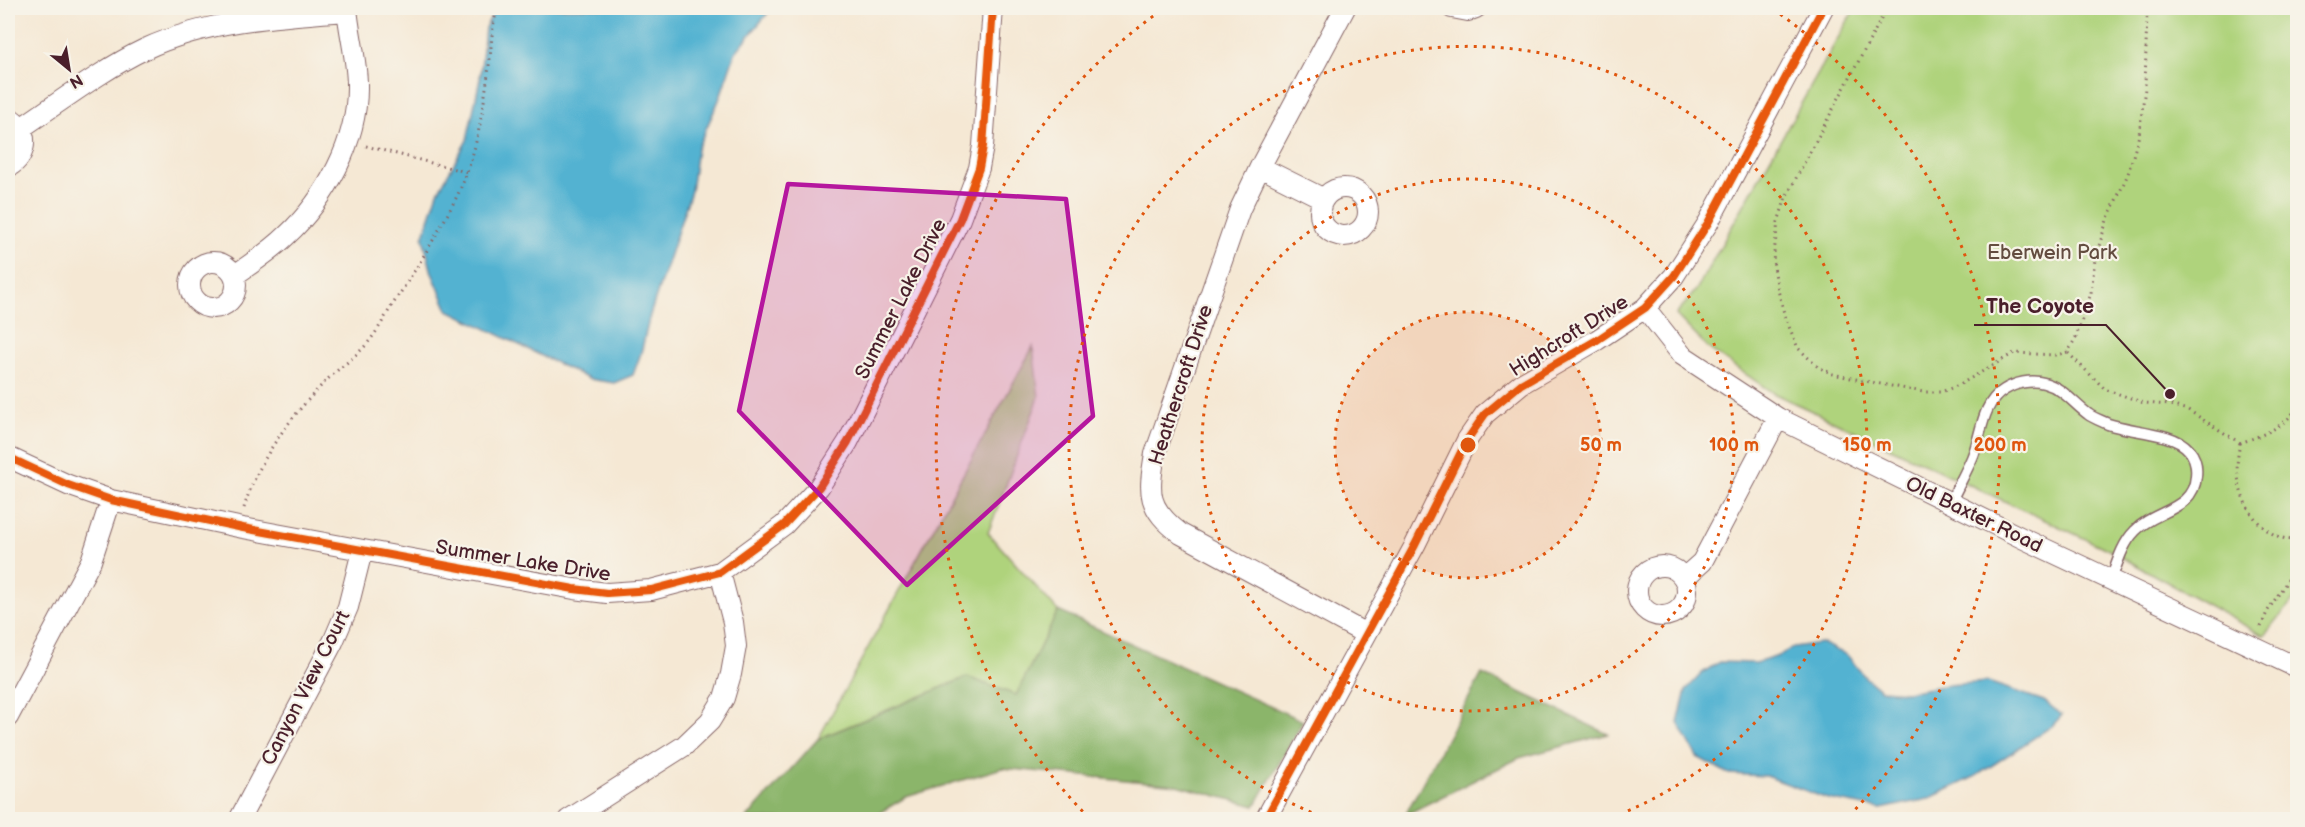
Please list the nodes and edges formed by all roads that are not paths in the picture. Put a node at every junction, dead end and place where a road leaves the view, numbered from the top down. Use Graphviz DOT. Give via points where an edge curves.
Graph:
graph roads {
  1 [pos="993,8"];
  2 [pos="1344,8"];
  3 [pos="1452,8"];
  4 [pos="1476,8"];
  5 [pos="1823,8"];
  6 [pos="347,9"];
  7 [pos="14,122"];
  8 [pos="8,167"];
  9 [pos="1260,167"];
  10 [pos="1324,199"];
  11 [pos="235,275"];
  12 [pos="1645,308"];
  13 [pos="1778,418"];
  14 [pos="8,457"];
  15 [pos="111,500"];
  16 [pos="1950,503"];
  17 [pos="362,551"];
  18 [pos="720,572"];
  19 [pos="1684,578"];
  20 [pos="2111,580"];
  21 [pos="1365,634"];
  22 [pos="2298,668"];
  23 [pos="8,717"];
  24 [pos="238,819"];
  25 [pos="568,819"];
  26 [pos="1265,819"];
  1 -- 18 [label="street, Summer Lake Drive" via="983,146 960,219 848,442 819,487 783,525"];
  2 -- 9 [label="street, Heathercroft Drive"];
  3 -- 4 [label="street"];
  5 -- 12 [label="street, Highcroft Drive" via="1708,223 1674,276"];
  6 -- 7 [label="street" via="183,34 144,50"];
  6 -- 11 [label="street" via="357,85 354,122 345,147 318,200 304,218 285,238"];
  7 -- 8 [label="street" via="25,141 23,151"];
  9 -- 10 [label="street"];
  9 -- 21 [label="street, Heathercroft Drive" via="1240,209 1155,454 1150,483 1152,501 1166,523 1181,534"];
  12 -- 13 [label="street, Old Baxter Road" via="1682,355"];
  12 -- 21 [label="street, Highcroft Drive" via="1521,384 1485,414 1467,440"];
  13 -- 16 [label="street, Old Baxter Road"];
  13 -- 19 [label="street" via="1702,562"];
  14 -- 15 [label="street, Summer Lake Drive"];
  15 -- 17 [label="street, Summer Lake Drive"];
  15 -- 23 [label="street" via="90,561"];
  16 -- 20 [label="street, Old Baxter Road"];
  16 -- 20 [label="lane" via="1973,456 1989,405 2004,390 2025,382 2053,385 2088,415 2108,424 2167,437 2189,449 2196,463 2191,494 2181,505 2135,530"];
  17 -- 18 [label="street, Summer Lake Drive" via="607,593 651,590"];
  17 -- 24 [label="street, Canyon View Court" via="348,607 333,642"];
  18 -- 25 [label="street" via="736,646 724,698 710,721 684,746"];
  20 -- 22 [label="street, Old Baxter Road"];
  21 -- 26 [label="street, Highcroft Drive"];
}
